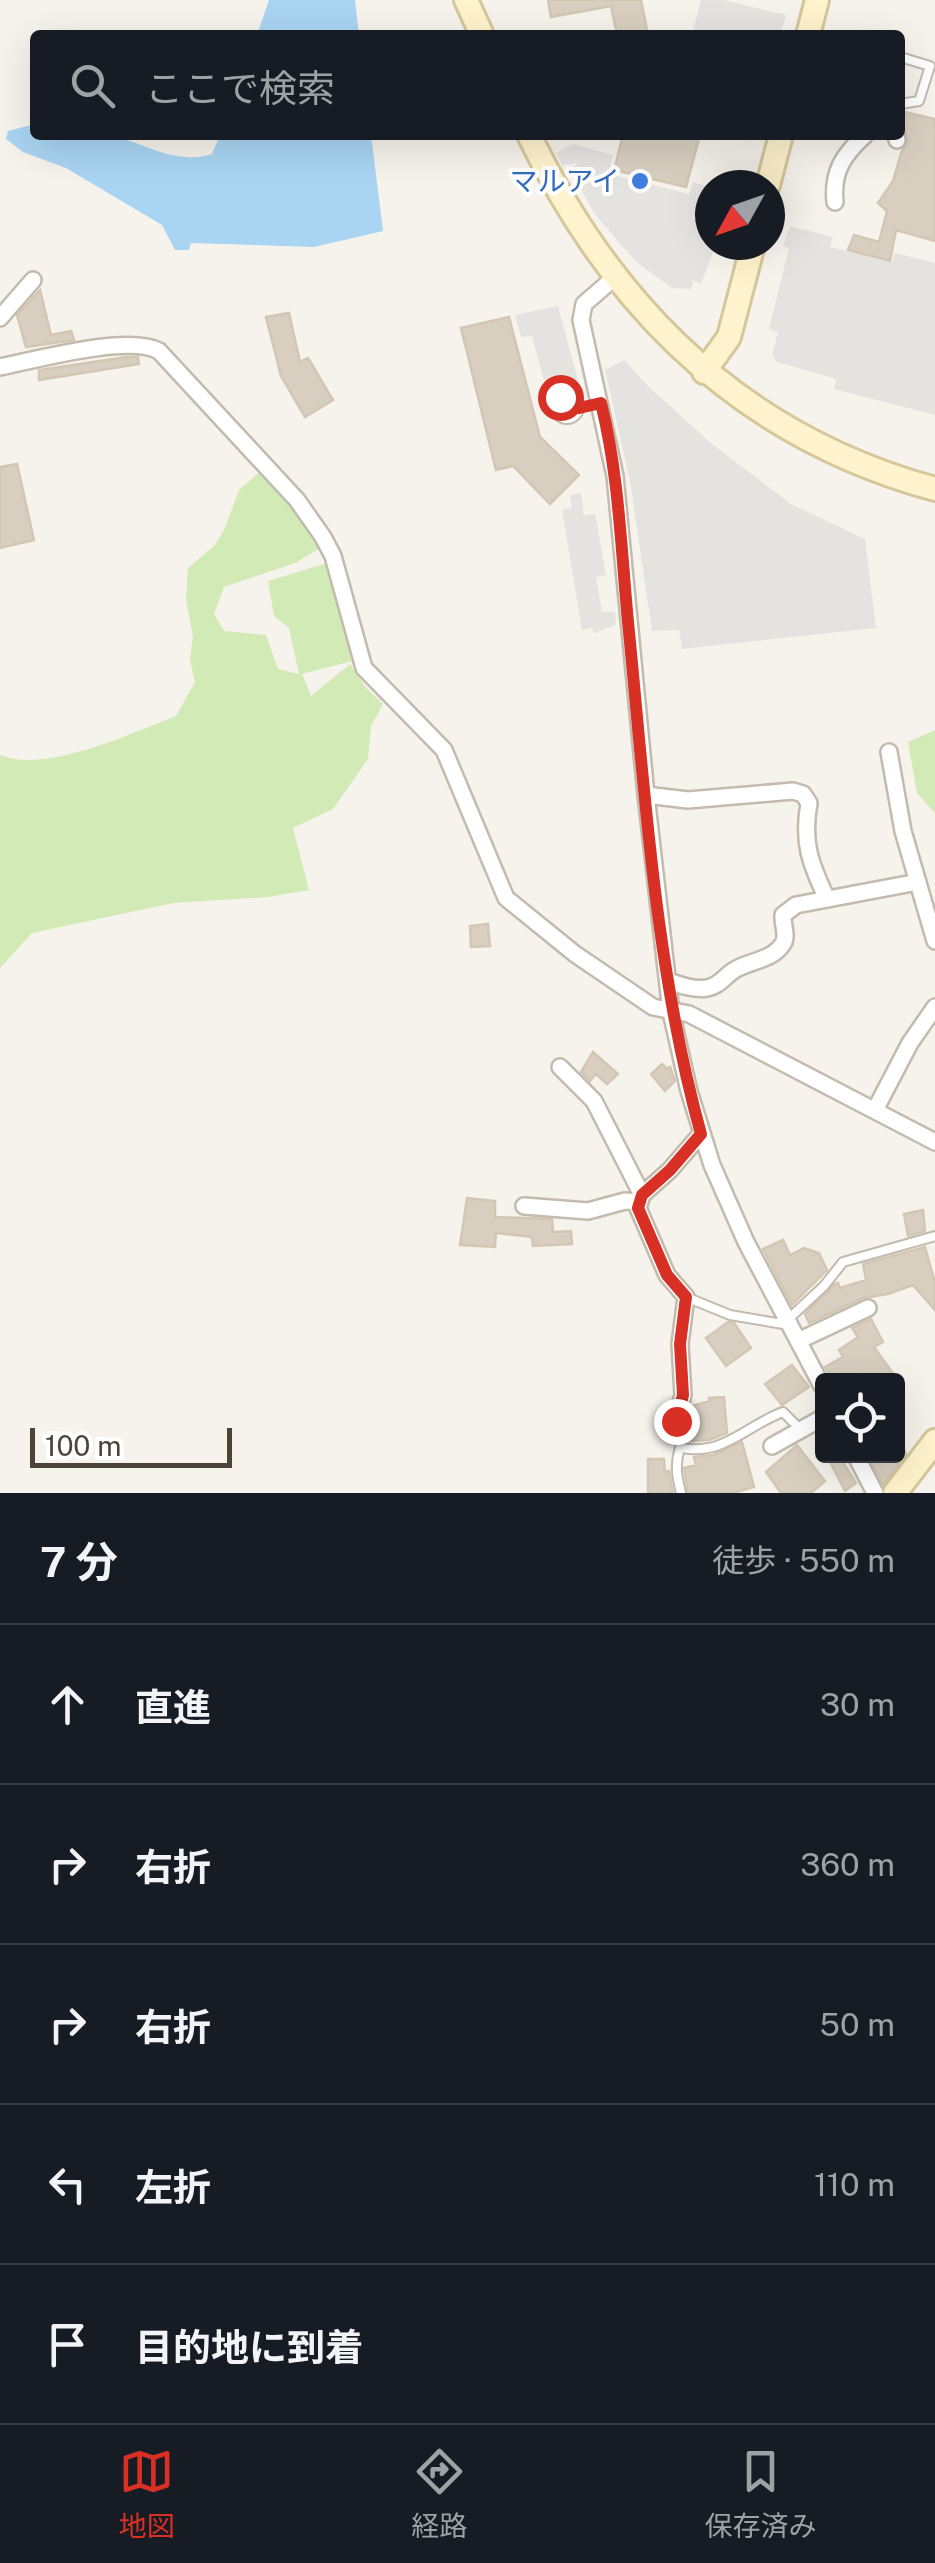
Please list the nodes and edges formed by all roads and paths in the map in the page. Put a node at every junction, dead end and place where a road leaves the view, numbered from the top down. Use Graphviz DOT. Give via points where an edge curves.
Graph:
graph roads {
  1 [pos="466,0"];
  2 [pos="816,0"];
  3 [pos="480,30"];
  4 [pos="809,30"];
  5 [pos="905,58"];
  6 [pos="905,103"];
  7 [pos="533,140"];
  8 [pos="781,140"];
  9 [pos="859,140"];
  10 [pos="772,170"];
  11 [pos="835,202"];
  12 [pos="749,260"];
  13 [pos="614,278"];
  14 [pos="32,280"];
  15 [pos="0,318"];
  16 [pos="1,364"];
  17 [pos="704,372"];
  18 [pos="600,398"];
  19 [pos="578,404"];
  20 [pos="935,489"];
  21 [pos="889,752"];
  22 [pos="646,795"];
  23 [pos="918,882"];
  24 [pos="827,900"];
  25 [pos="935,942"];
  26 [pos="668,980"];
  27 [pos="935,1008"];
  28 [pos="672,1012"];
  29 [pos="560,1066"];
  30 [pos="874,1110"];
  31 [pos="701,1134"];
  32 [pos="935,1142"];
  33 [pos="641,1198"];
  34 [pos="524,1206"];
  35 [pos="935,1236"];
  36 [pos="686,1297"];
  37 [pos="868,1308"];
  38 [pos="785,1319"];
  39 [pos="798,1341"];
  40 [pos="815,1373"];
  41 [pos="676,1421"];
  42 [pos="815,1423"];
  43 [pos="802,1431"];
  44 [pos="935,1441"];
  45 [pos="772,1446"];
  46 [pos="682,1448"];
  47 [pos="860,1463"];
  48 [pos="681,1493"];
  49 [pos="875,1493"];
  50 [pos="896,1493"];
  1 -- 3 [label="street"];
  2 -- 4 [label="street"];
  5 -- 6 [label="lane" via="930,66 920,101"];
  7 -- 13 [label="street"];
  8 -- 10 [label="street"];
  9 -- 11 [label="street" via="841,160"];
  12 -- 17 [label="street" via="728,337"];
  13 -- 17 [label="street"];
  13 -- 18 [label="street" via="584,304 581,320"];
  14 -- 15 [label="street"];
  16 -- 28 [label="street" via="127,343 149,345 180,371 323,536 364,668 444,750 506,898 622,986"];
  17 -- 20 [label="street" via="799,435"];
  18 -- 19 [label="lane"];
  18 -- 22 [label="street" via="615,476"];
  19 -- 19 [label="lane" via="563,392 555,405 570,418"];
  21 -- 23 [label="street" via="901,772 903,831"];
  22 -- 24 [label="street" via="688,800 804,794 810,861"];
  22 -- 26 [label="street"];
  23 -- 24 [label="street"];
  23 -- 25 [label="street"];
  24 -- 26 [label="street" via="789,909 783,915 784,944 718,984 704,989"];
  26 -- 28 [label="street"];
  27 -- 30 [label="street"];
  28 -- 30 [label="street" via="689,1014"];
  28 -- 31 [label="street"];
  29 -- 33 [label="street" via="594,1101"];
  30 -- 32 [label="street"];
  31 -- 33 [label="street"];
  31 -- 38 [label="street"];
  33 -- 34 [label="street" via="588,1211"];
  33 -- 36 [label="street" via="645,1231"];
  35 -- 38 [label="lane" via="843,1262"];
  36 -- 38 [label="lane" via="730,1315 783,1324"];
  36 -- 41 [label="street"];
  37 -- 39 [label="street"];
  38 -- 39 [label="street"];
  39 -- 40 [label="street"];
  41 -- 46 [label="lane"];
  42 -- 43 [label="street"];
  43 -- 45 [label="street"];
  43 -- 46 [label="lane" via="782,1412 727,1444"];
  44 -- 50 [label="street"];
  46 -- 48 [label="lane" via="676,1465"];
  47 -- 49 [label="street"];
}
